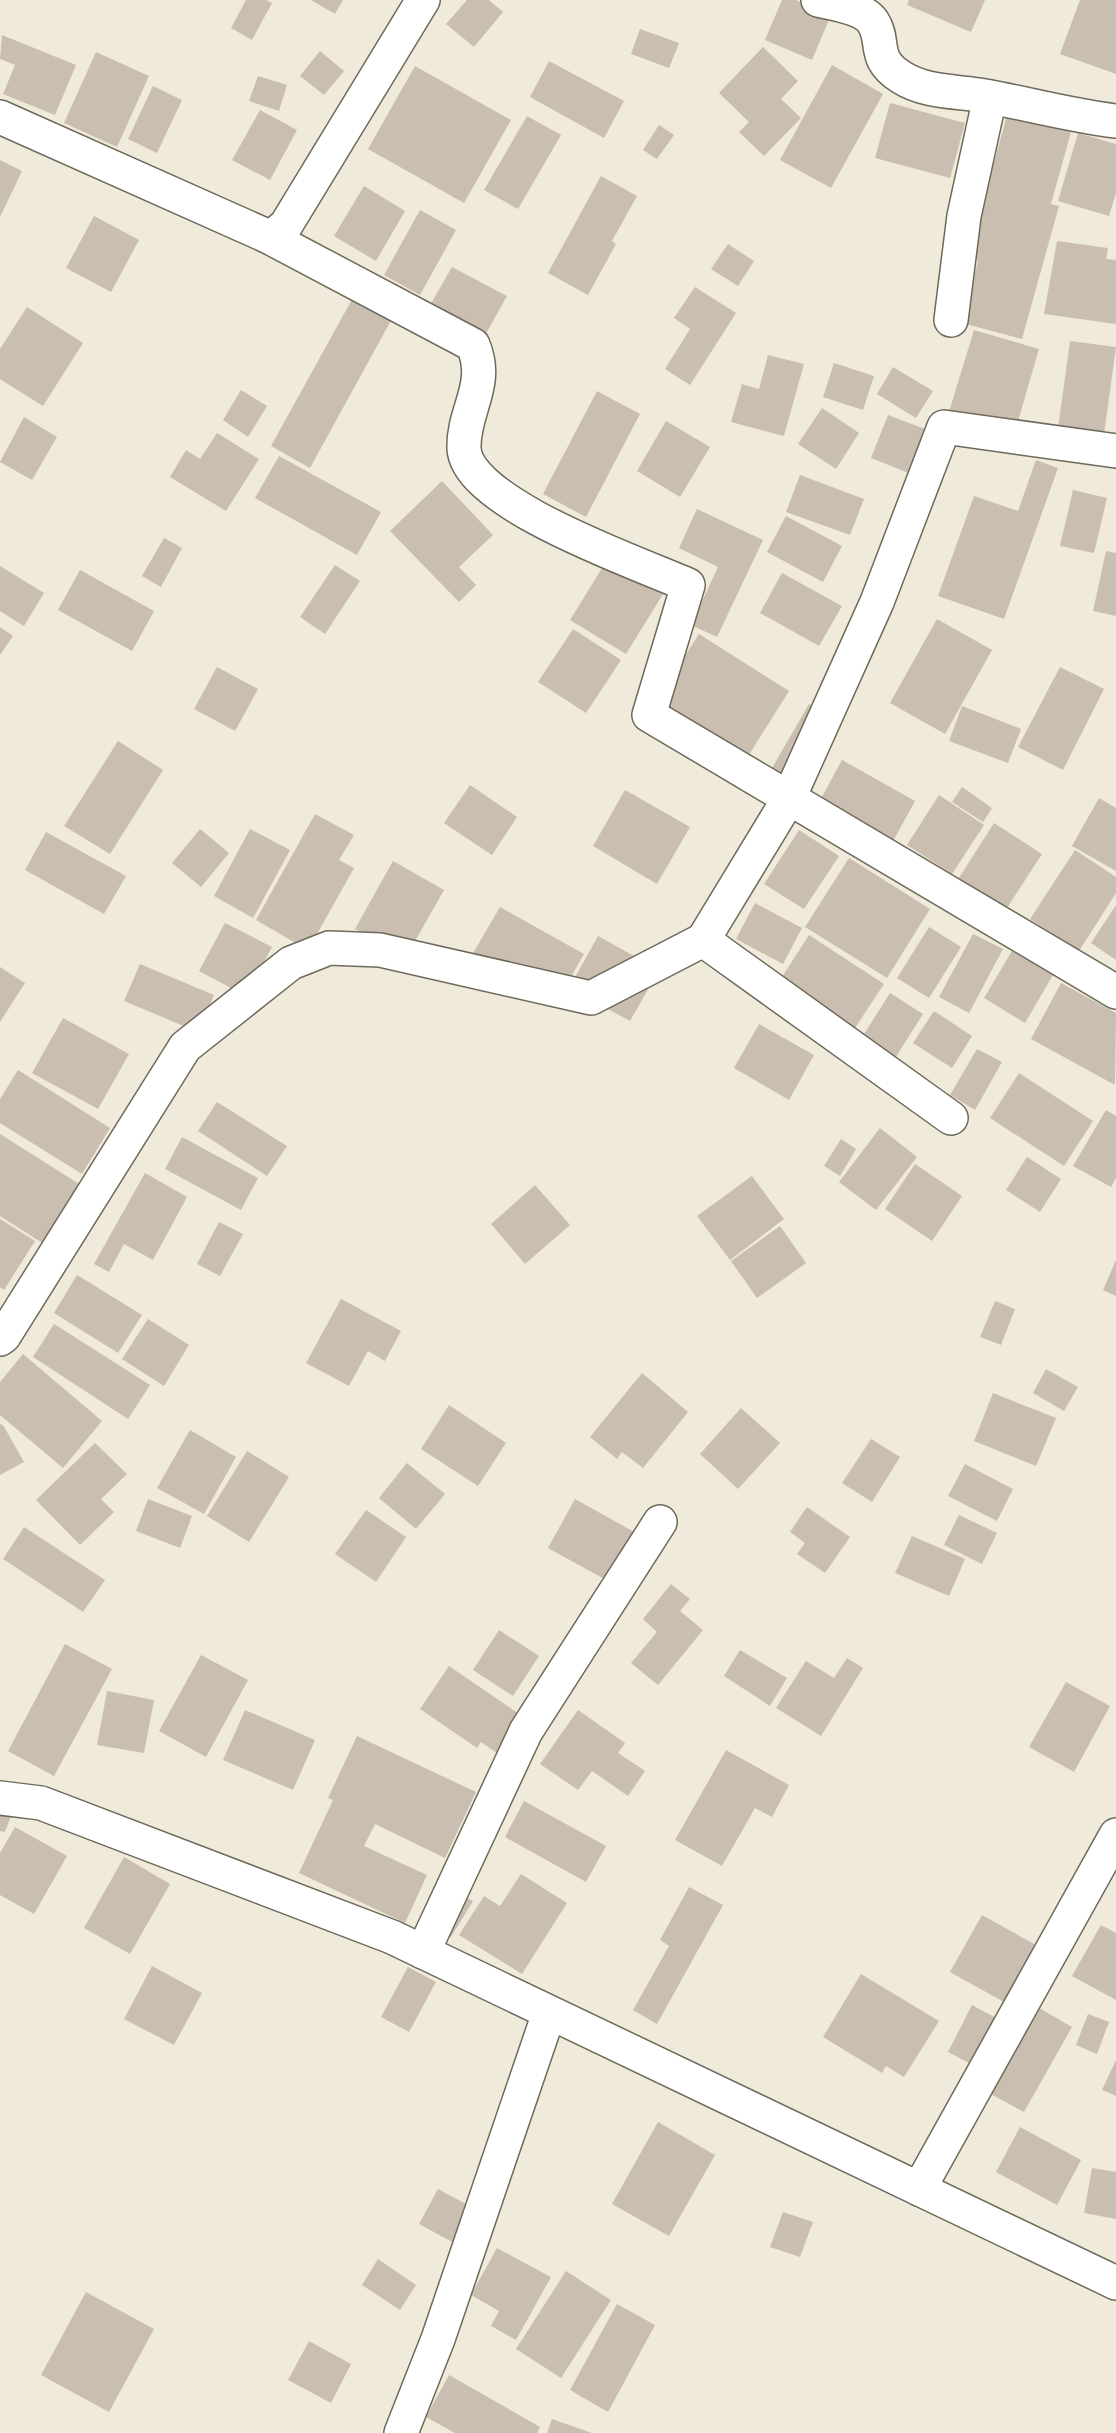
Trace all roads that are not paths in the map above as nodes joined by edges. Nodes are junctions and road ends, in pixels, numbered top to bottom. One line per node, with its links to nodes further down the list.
1 (423, 0): 6 (street)
2 (818, 0): 3 (street)
3 (990, 97): 5 (street); 7 (street)
4 (0, 117): 6 (street)
5 (1116, 121)
6 (267, 236): 9 (street)
7 (951, 320)
8 (1116, 451): 9 (street)
9 (788, 800): 10 (street); 11 (street)
10 (703, 940): 12 (street); 13 (street)
11 (1116, 992)
12 (951, 1118)
13 (0, 1338)
14 (660, 1522): 17 (street)
15 (0, 1798): 17 (street)
16 (1116, 1834): 19 (street)
17 (423, 1952): 18 (street)
18 (549, 2013): 19 (street); 21 (street)
19 (919, 2189): 20 (street)
20 (1116, 2283)
21 (401, 2433)

